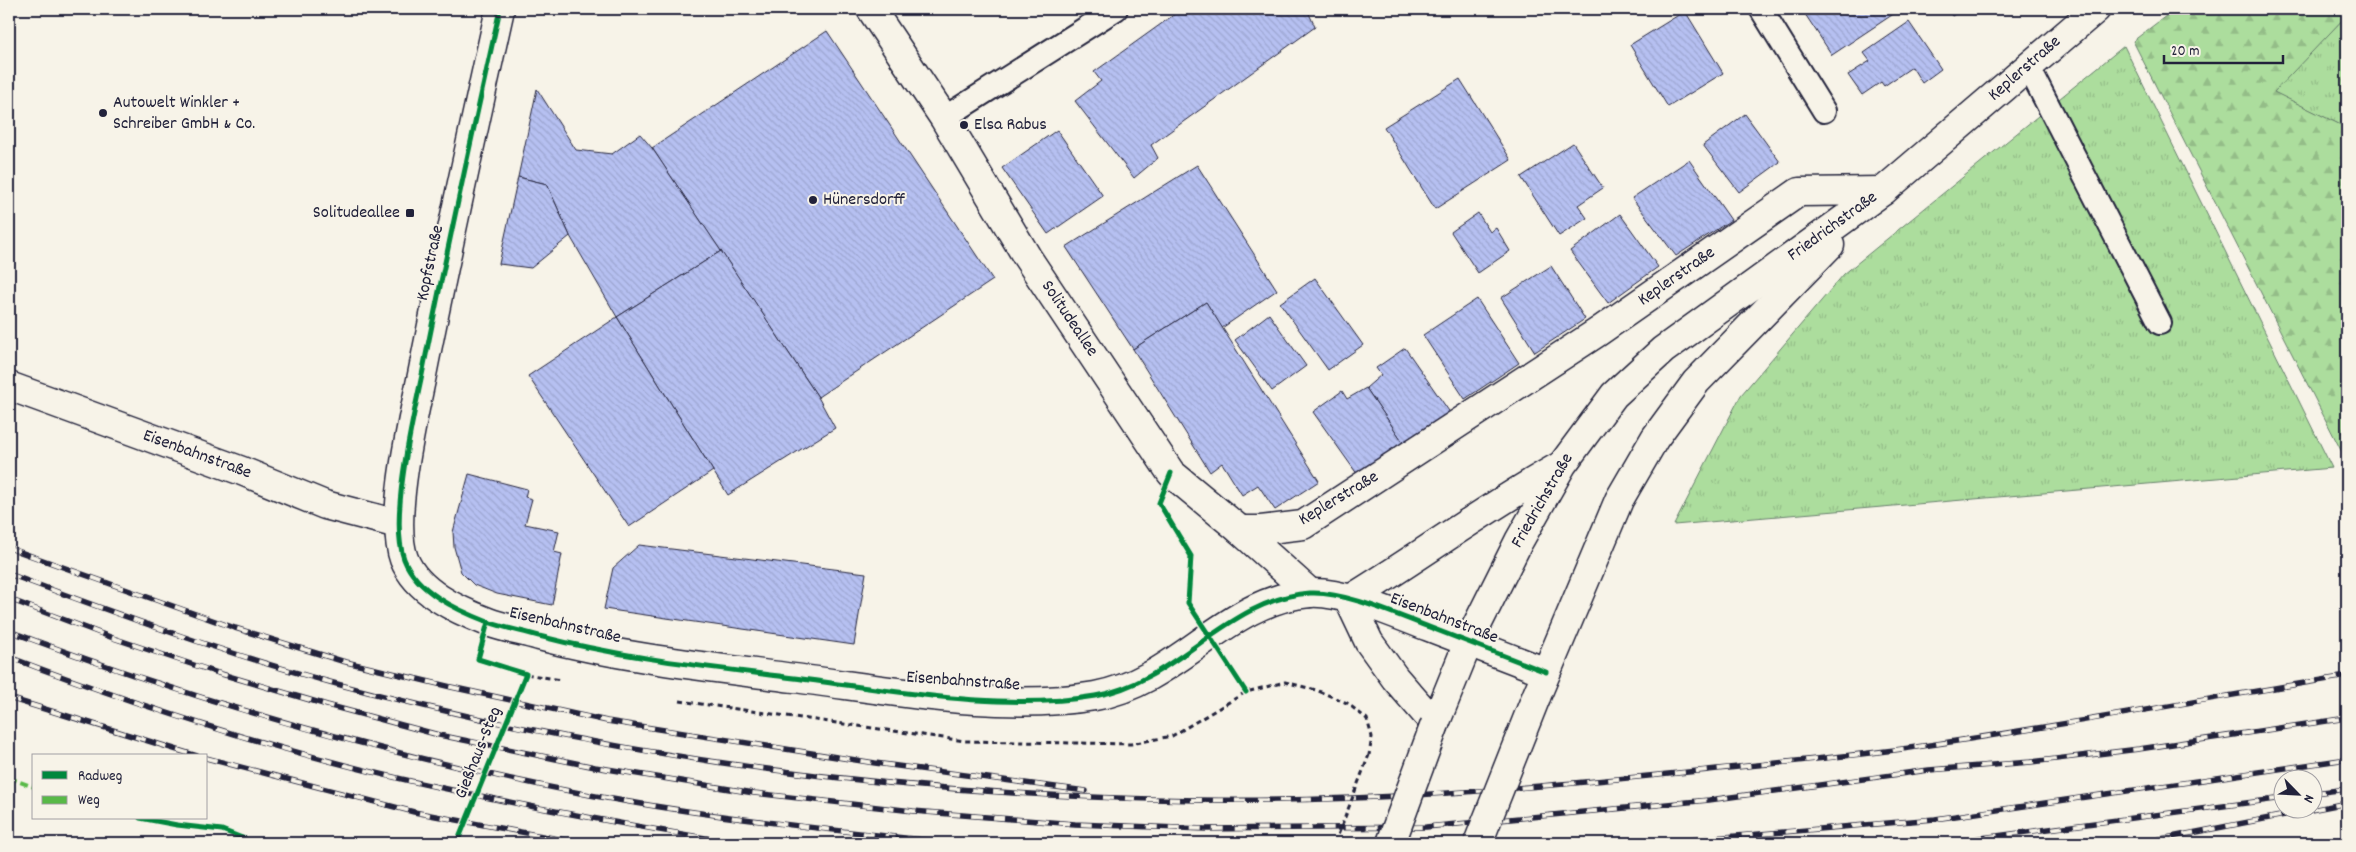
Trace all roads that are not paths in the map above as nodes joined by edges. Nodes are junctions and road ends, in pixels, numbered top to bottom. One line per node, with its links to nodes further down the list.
1 (500, 9): 13 (street, Kopfstraße)
2 (871, 9): 8 (street, Solitudeallee)
3 (1116, 9): 8 (lane)
4 (1761, 9): 7 (lane)
5 (2096, 9): 6 (street, Keplerstraße)
6 (2028, 66): 9 (street, Keplerstraße); 10 (lane)
7 (1824, 111)
8 (944, 118): 14 (street, Solitudeallee)
9 (1883, 191): 12 (street, Friedrichstraße); 14 (street, Keplerstraße); 18 (street, Friedrichstraße)
10 (2160, 323)
11 (9, 386): 13 (street, Eisenbahnstraße)
12 (1562, 465): 16 (street); 17 (street, Friedrichstraße)
13 (398, 524): 15 (street, Eisenbahnstraße)
14 (1240, 530): 15 (street, Solitudeallee)
15 (1310, 593): 16 (street, Eisenbahnstraße)
16 (1349, 600): 17 (street, Eisenbahnstraße); 19 (street)
17 (1468, 643): 18 (street, Eisenbahnstraße); 19 (street, Friedrichstraße)
18 (1546, 672): 21 (street, Friedrichstraße, bridge)
19 (1435, 724): 20 (street, Friedrichstraße, bridge)
20 (1391, 843)
21 (1478, 843)

